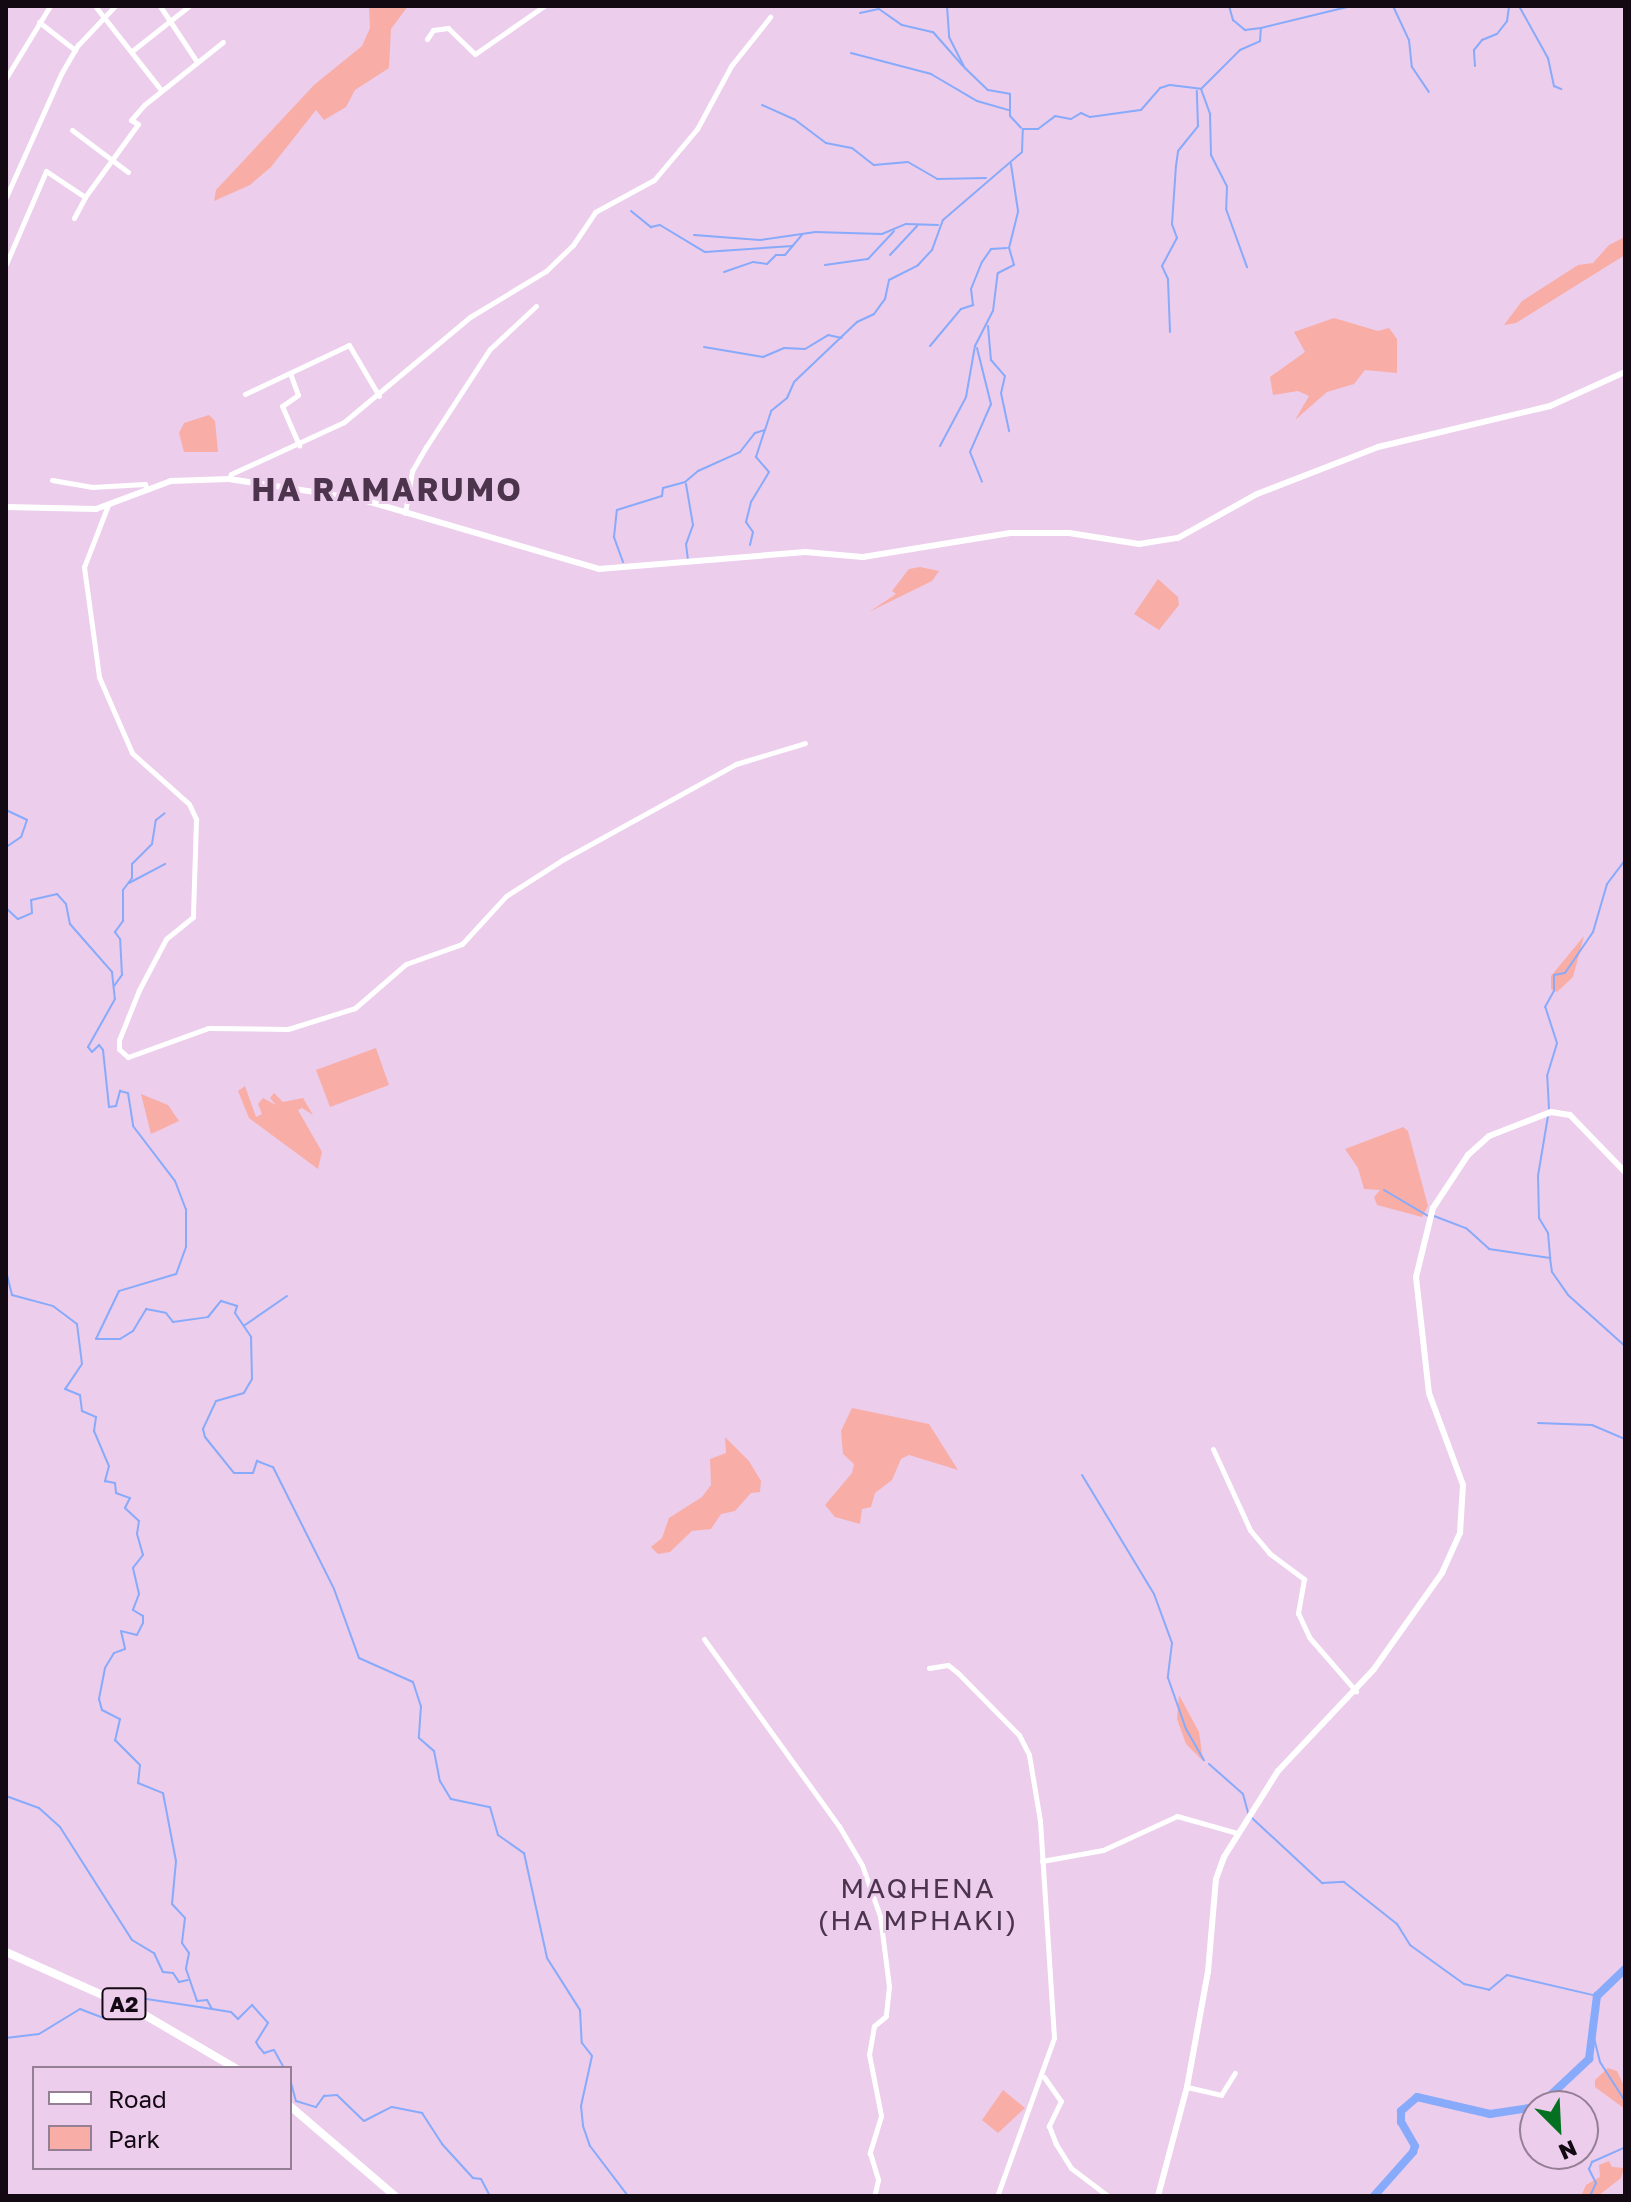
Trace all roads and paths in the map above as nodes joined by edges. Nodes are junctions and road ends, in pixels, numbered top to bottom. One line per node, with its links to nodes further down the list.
1 (50, 6): 10 (street)
2 (95, 6): 7 (street)
3 (115, 6): 7 (street)
4 (160, 6): 9 (street)
5 (189, 6): 9 (street)
6 (544, 6): 11 (street)
7 (106, 17): 13 (street); 14 (street)
8 (770, 17): 29 (street)
9 (169, 21): 14 (street); 15 (street)
10 (39, 22): 13 (street); 16 (street)
11 (427, 39)
12 (223, 42): 15 (street)
13 (75, 50): 21 (street)
14 (132, 51): 17 (street)
15 (197, 62): 17 (street)
16 (6, 78)
17 (161, 90): 19 (street)
18 (72, 130): 19 (street)
19 (109, 158): 20 (street); 22 (street)
20 (128, 172)
21 (6, 197)
22 (85, 197): 23 (street); 24 (street)
23 (74, 218)
24 (6, 264)
25 (536, 306): 36 (street)
26 (1625, 372): 36 (street)
27 (290, 373): 28 (street); 29 (street); 30 (street)
28 (245, 394)
29 (379, 396): 30 (street)
30 (299, 445): 31 (street)
31 (229, 479): 33 (street); 36 (street)
32 (52, 480): 33 (street)
33 (147, 490): 34 (street)
34 (108, 505): 35 (street); 37 (street)
35 (6, 507)
36 (405, 513)
37 (805, 743)
38 (1625, 1172): 42 (street)
39 (1213, 1449): 42 (street)
40 (704, 1639): 51 (street)
41 (929, 1668): 44 (street)
42 (1356, 1692): 43 (street)
43 (1237, 1833): 44 (street); 49 (street)
44 (1042, 1861): 48 (street)
45 (6, 1952): 46 (main road, A2)
46 (232, 2066)
47 (1235, 2073): 49 (street)
48 (1044, 2077): 53 (street); 54 (street)
49 (1187, 2087): 55 (street)
50 (292, 2108): 52 (main road)
51 (875, 2193)
52 (395, 2196)
53 (997, 2196)
54 (1108, 2196)
55 (1158, 2196)

